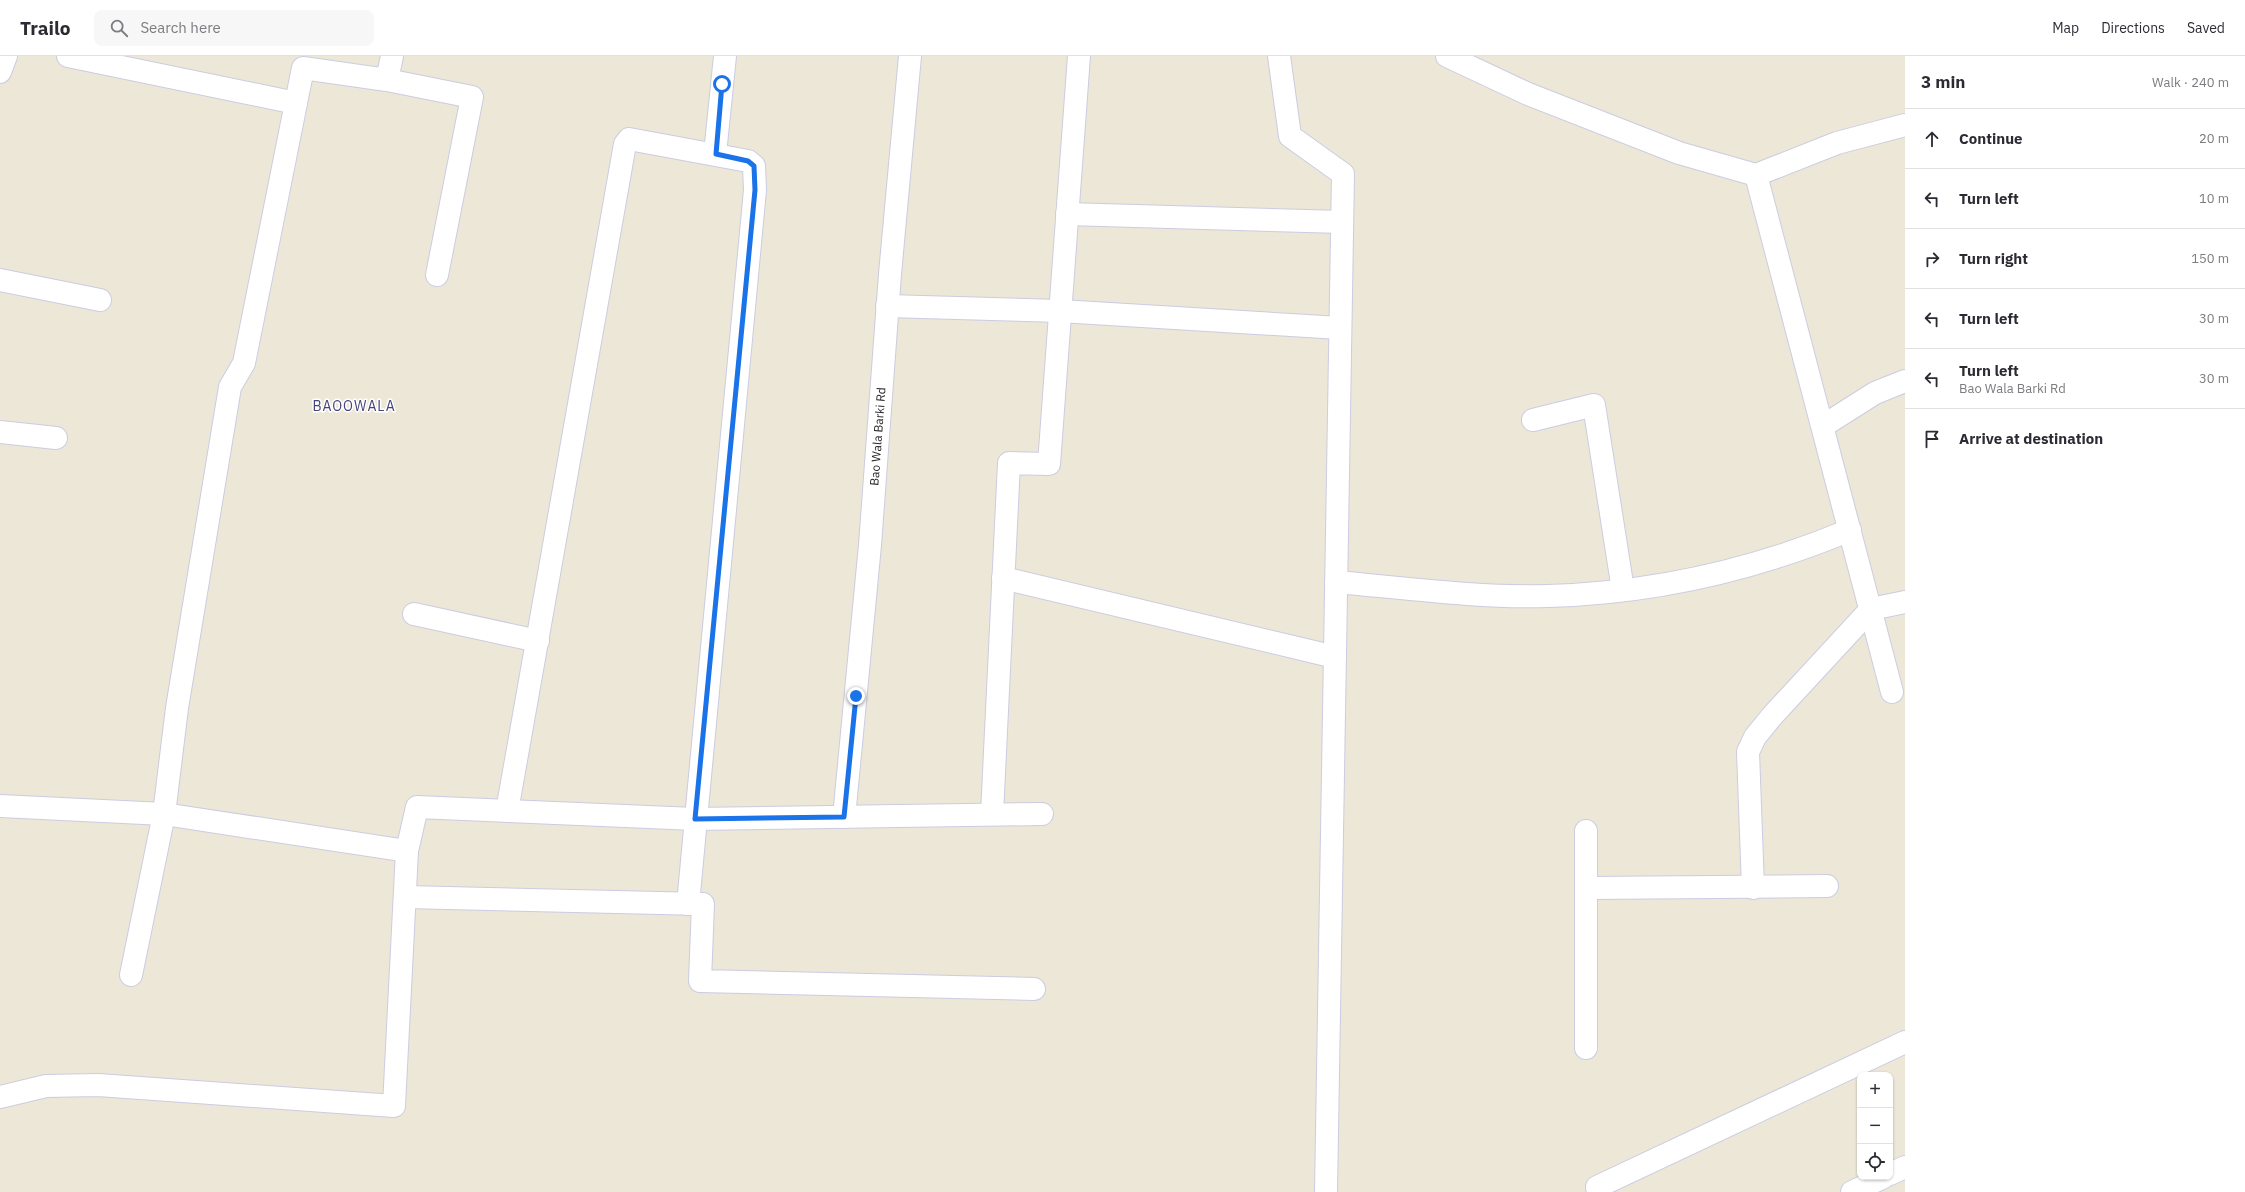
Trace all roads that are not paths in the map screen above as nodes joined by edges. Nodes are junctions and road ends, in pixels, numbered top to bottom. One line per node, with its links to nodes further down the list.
1 (6, 56): 9 (street)
2 (68, 56): 11 (street)
3 (392, 56): 10 (street)
4 (724, 56): 13 (street)
5 (910, 56): 20 (street, Bao Wala Barki Rd)
6 (1079, 56): 15 (street)
7 (1279, 56): 16 (street)
8 (1447, 56): 14 (street)
9 (0, 72)
10 (387, 80): 11 (street); 17 (street)
11 (296, 103): 40 (street)
12 (1905, 125): 14 (street)
13 (716, 154): 35 (street); 44 (street)
14 (1756, 175): 25 (street)
15 (1067, 214): 16 (street); 21 (street)
16 (1342, 222): 22 (street)
17 (437, 275)
18 (0, 280): 19 (street)
19 (100, 300)
20 (887, 306): 21 (street); 43 (street, Bao Wala Barki Rd)
21 (1060, 311): 22 (street); 29 (street)
22 (1340, 328): 30 (street)
23 (1905, 381): 25 (street)
24 (1533, 420): 31 (street)
25 (1823, 426): 28 (street)
26 (0, 432): 27 (street)
27 (56, 438)
28 (1850, 530): 31 (street); 33 (street)
29 (1003, 578): 36 (street); 41 (street)
30 (1336, 582): 31 (street); 36 (street)
31 (1623, 590)
32 (1905, 602): 33 (street)
33 (1871, 609): 37 (street); 49 (street)
34 (414, 614): 35 (street)
35 (538, 641): 39 (street)
36 (1335, 656): 60 (street)
37 (1892, 692)
38 (0, 806): 40 (street)
39 (508, 811): 44 (street); 46 (street)
40 (164, 814): 46 (street); 52 (street)
41 (992, 814): 42 (street); 43 (street)
42 (1042, 814)
43 (844, 817): 44 (street)
44 (695, 819): 51 (street)
45 (1586, 831): 48 (street)
46 (407, 851): 50 (street)
47 (1827, 886): 49 (street)
48 (1588, 888): 49 (street); 55 (street)
49 (1753, 888)
50 (405, 897): 51 (street); 56 (street)
51 (688, 904): 53 (street)
52 (131, 975)
53 (1034, 989)
54 (1905, 1042): 61 (street)
55 (1586, 1048)
56 (0, 1097)
57 (1905, 1167): 58 (street)
58 (1893, 1173)
59 (1878, 1180): 62 (street)
60 (1326, 1192)
61 (1598, 1192)
62 (1852, 1192)

